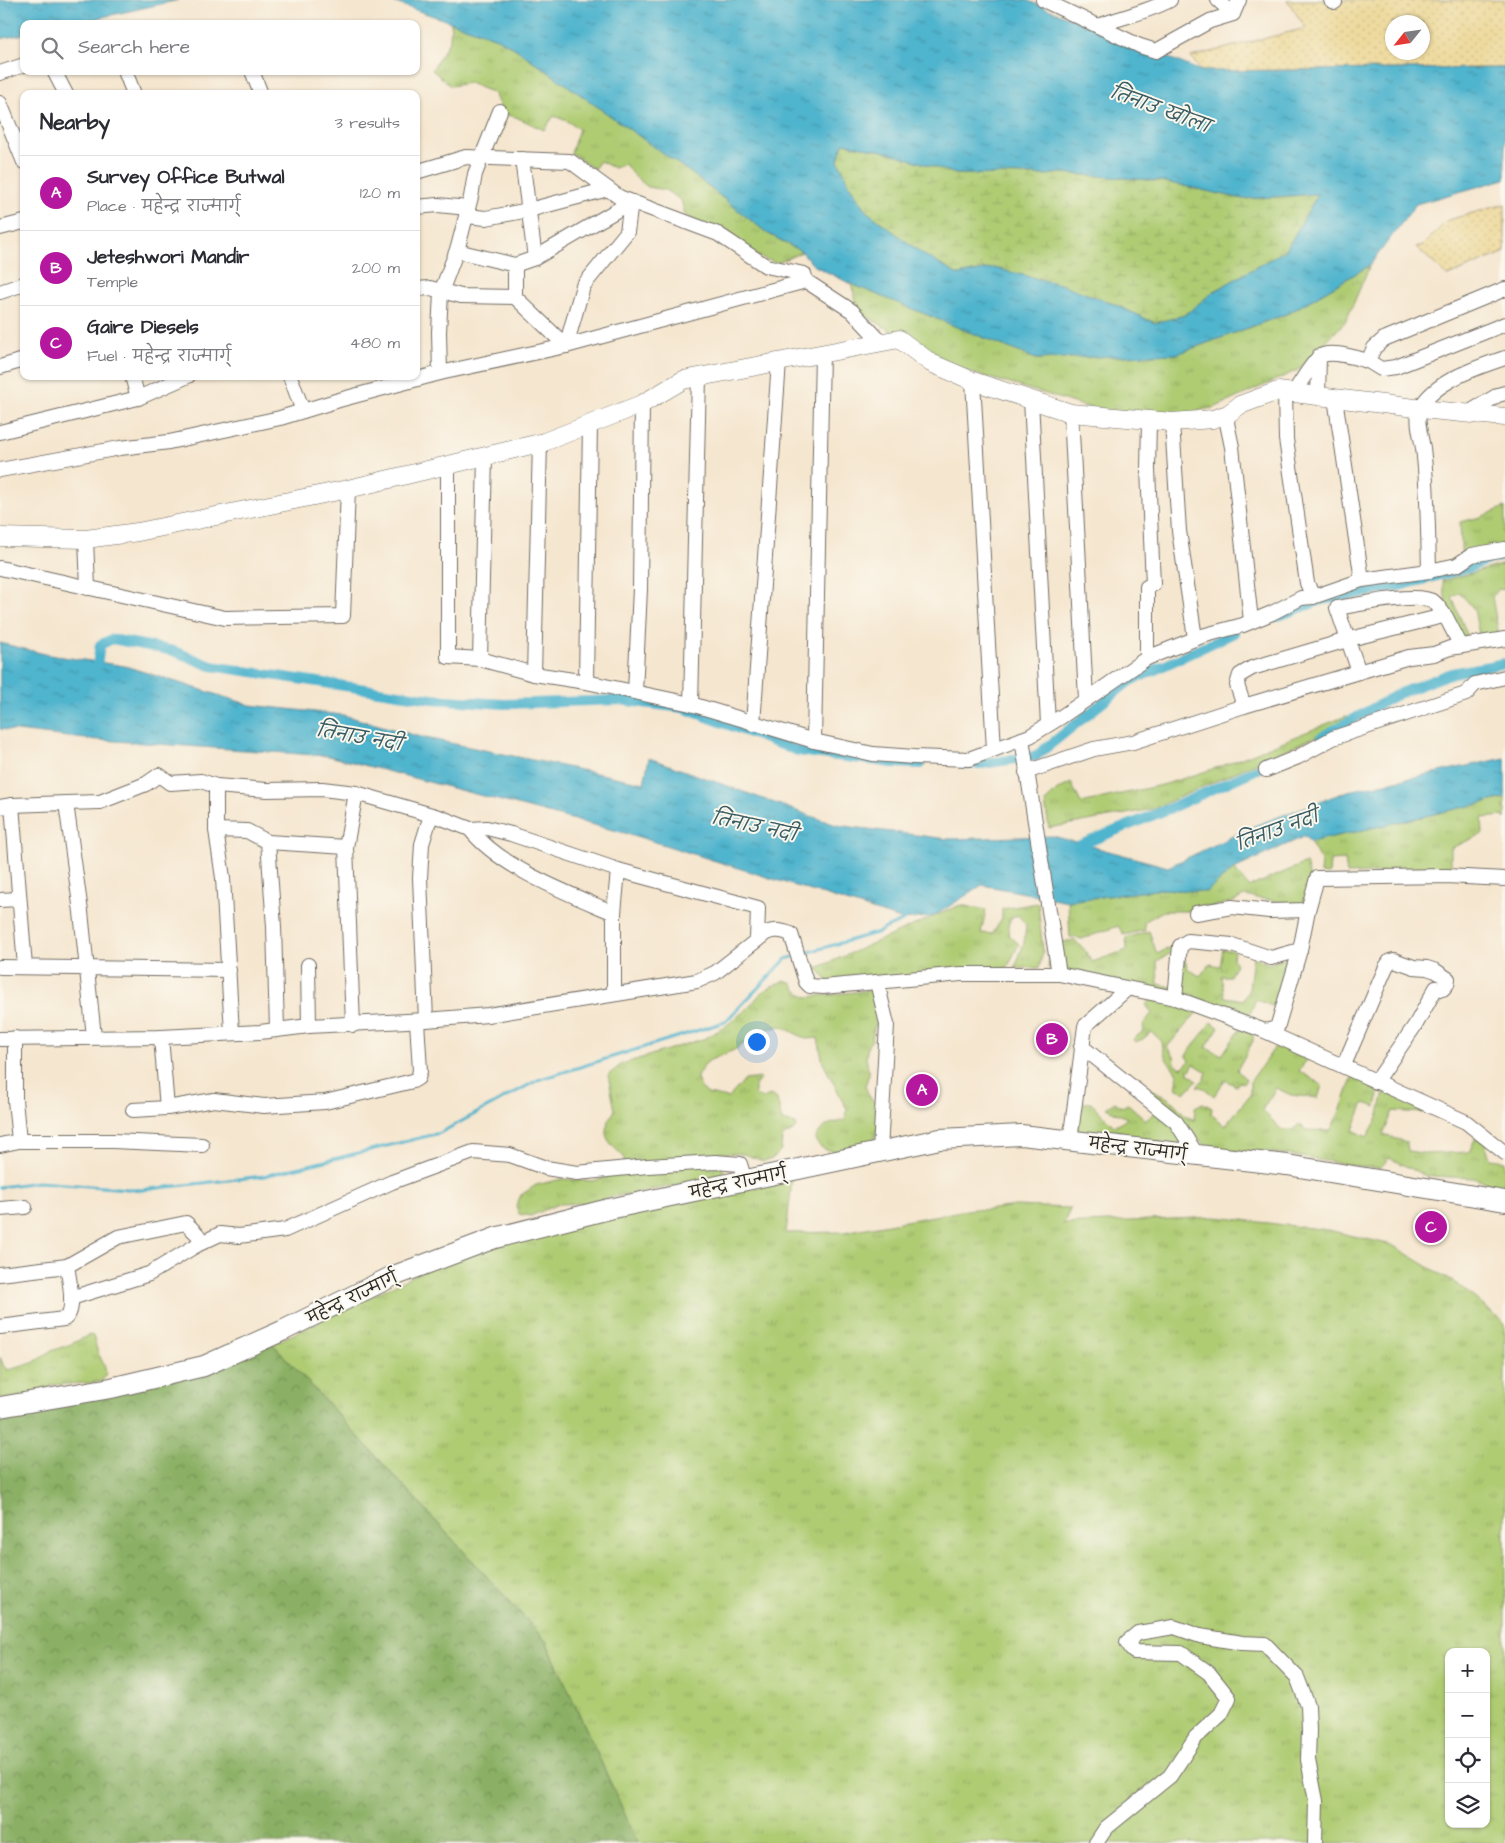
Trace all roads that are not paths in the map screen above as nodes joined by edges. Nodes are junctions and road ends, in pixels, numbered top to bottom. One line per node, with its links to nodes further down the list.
1 (1043, 0): 6 (street)
2 (1170, 0): 6 (street)
3 (1218, 0): 5 (street)
4 (1239, 0): 5 (street)
5 (1233, 14): 6 (street)
6 (1098, 26)
7 (20, 67): 8 (street)
8 (0, 73)
9 (56, 75): 12 (street)
10 (127, 75): 13 (street)
11 (254, 75): 14 (street)
12 (64, 90)
13 (132, 90)
14 (259, 90)
15 (0, 103): 17 (street)
16 (500, 111): 18 (street)
17 (20, 152)
18 (481, 158): 19 (street); 20 (street); 25 (street)
19 (522, 159): 21 (street); 24 (street)
20 (420, 171)
21 (608, 188): 22 (street); 24 (street)
22 (631, 202): 29 (street); 31 (street); 40 (street)
23 (420, 207): 25 (street)
24 (528, 210): 25 (street); 29 (street)
25 (467, 212): 28 (street)
26 (20, 223): 27 (street)
27 (0, 228)
28 (457, 251): 30 (street); 36 (street)
29 (535, 258): 30 (street)
30 (515, 265): 37 (street)
31 (806, 281): 39 (street); 40 (street)
32 (20, 285): 35 (street)
33 (420, 289): 36 (street)
34 (1505, 289): 45 (street)
35 (0, 292)
36 (441, 292): 37 (street); 48 (street)
37 (515, 296): 40 (street)
38 (1505, 324): 45 (street)
39 (881, 342): 41 (main road); 55 (main road)
40 (566, 346): 48 (street)
41 (822, 353): 46 (main road); 105 (street)
42 (1319, 356): 45 (street); 56 (street); 58 (street)
43 (1505, 358): 62 (street)
44 (20, 361): 47 (street)
45 (1368, 361)
46 (780, 362): 50 (main road); 102 (street)
47 (0, 367)
48 (440, 372): 49 (street)
49 (420, 376)
50 (699, 377): 61 (main road); 100 (street)
51 (133, 380): 59 (street)
52 (179, 380): 59 (street)
53 (291, 380): 63 (street)
54 (391, 381): 63 (street)
55 (974, 381): 60 (main road); 106 (street)
56 (1289, 392): 58 (main road); 65 (main road); 85 (street)
57 (1505, 393): 66 (street)
58 (1326, 397): 62 (main road); 83 (street)
59 (138, 398): 71 (street)
60 (1031, 400): 64 (main road); 103 (street)
61 (642, 404): 70 (main road); 98 (street)
62 (1419, 409): 66 (main road); 82 (street)
63 (303, 411): 75 (street)
64 (1071, 412): 68 (main road); 99 (street)
65 (1228, 414): 69 (main road); 87 (street)
66 (1468, 414): 67 (main road)
67 (1505, 417)
68 (1150, 421): 69 (main road); 92 (street)
69 (1172, 422): 88 (street)
70 (590, 424): 72 (main road); 97 (street)
71 (0, 432)
72 (540, 443): 73 (main road); 95 (street)
73 (485, 457): 74 (main road); 93 (street)
74 (448, 466): 76 (main road); 93 (street)
75 (0, 470)
76 (348, 489): 78 (main road); 84 (street)
77 (0, 537): 78 (main road)
78 (86, 539): 84 (street)
79 (1505, 548): 80 (street); 82 (street)
80 (1505, 555)
81 (0, 568): 84 (street)
82 (1429, 570): 83 (street)
83 (1362, 580): 85 (street)
84 (88, 588)
85 (1313, 597): 87 (street)
86 (1446, 617): 90 (street); 90 (street); 91 (street)
87 (1251, 621): 88 (street)
88 (1196, 638): 92 (street)
89 (1505, 639): 91 (street)
90 (1348, 640): 94 (street); 101 (street)
91 (1462, 646): 94 (street)
92 (1147, 658): 99 (street)
93 (480, 659): 95 (street)
94 (1359, 672): 101 (street)
95 (534, 674): 97 (street)
96 (1505, 677): 107 (street)
97 (586, 682): 98 (street)
98 (635, 692): 100 (street)
99 (1086, 700): 103 (street)
100 (690, 704): 102 (street)
101 (1244, 706): 108 (street)
102 (753, 724): 105 (street)
103 (1048, 724): 104 (street)
104 (1022, 739): 106 (street); 108 (street)
105 (814, 741): 106 (street)
106 (994, 749)
107 (1266, 770)
108 (1026, 772): 132 (street)
109 (216, 786): 110 (street); 111 (street); 115 (street)
110 (356, 793): 113 (street); 117 (street)
111 (66, 803): 112 (street); 130 (street)
112 (6, 806): 120 (street)
113 (431, 815): 114 (street); 137 (street)
114 (470, 829): 118 (street); 123 (street)
115 (216, 830): 116 (street); 131 (street)
116 (268, 842): 117 (street); 140 (street)
117 (346, 847): 138 (street)
118 (618, 870): 123 (street); 125 (street)
119 (1505, 879): 122 (street)
120 (19, 899): 121 (street); 129 (street)
121 (0, 900)
122 (1308, 910): 124 (street); 126 (street)
123 (614, 913): 135 (street)
124 (1196, 913)
125 (757, 940): 133 (street); 135 (street)
126 (1300, 950): 136 (street); 141 (street)
127 (308, 965): 139 (street)
128 (0, 967): 129 (street)
129 (25, 967): 130 (street)
130 (86, 968): 131 (street); 143 (street)
131 (228, 970): 142 (street)
132 (1059, 974): 133 (street); 134 (street)
133 (877, 982): 157 (street)
134 (1128, 989): 136 (street); 147 (street)
135 (614, 994): 137 (street)
136 (1175, 998): 141 (street)
137 (422, 1020): 138 (street); 150 (street)
138 (353, 1025): 139 (street)
139 (309, 1026): 140 (street)
140 (277, 1029): 142 (street)
141 (1266, 1031): 148 (street)
142 (232, 1033): 144 (street)
143 (94, 1037): 144 (street); 145 (street)
144 (161, 1037): 150 (street)
145 (15, 1038): 146 (street); 153 (street)
146 (0, 1039)
147 (1082, 1046): 152 (street); 158 (street)
148 (1344, 1065): 149 (street); 149 (street)
149 (1376, 1082): 156 (street)
150 (167, 1108): 151 (street)
151 (133, 1110)
152 (1070, 1140): 157 (highway, महेन्द्र राज्मार्ग्); 158 (highway, महेन्द्र राज्मार्ग्)
153 (19, 1141): 154 (street); 155 (street)
154 (0, 1145)
155 (202, 1145)
156 (1504, 1149)
157 (880, 1151): 159 (highway, महेन्द्र राज्मार्ग्)
158 (1197, 1155): 160 (highway, महेन्द्र राज्मार्ग्)
159 (745, 1181): 163 (street); 168 (highway, महेन्द्र राज्मार्ग्)
160 (1505, 1201)
161 (25, 1208): 162 (street)
162 (0, 1209)
163 (203, 1242): 164 (street); 166 (street)
164 (67, 1266): 165 (street); 166 (street)
165 (0, 1274)
166 (71, 1298): 167 (street)
167 (0, 1327)
168 (0, 1407)
169 (1096, 1843): 170 (street)
170 (1315, 1843)

